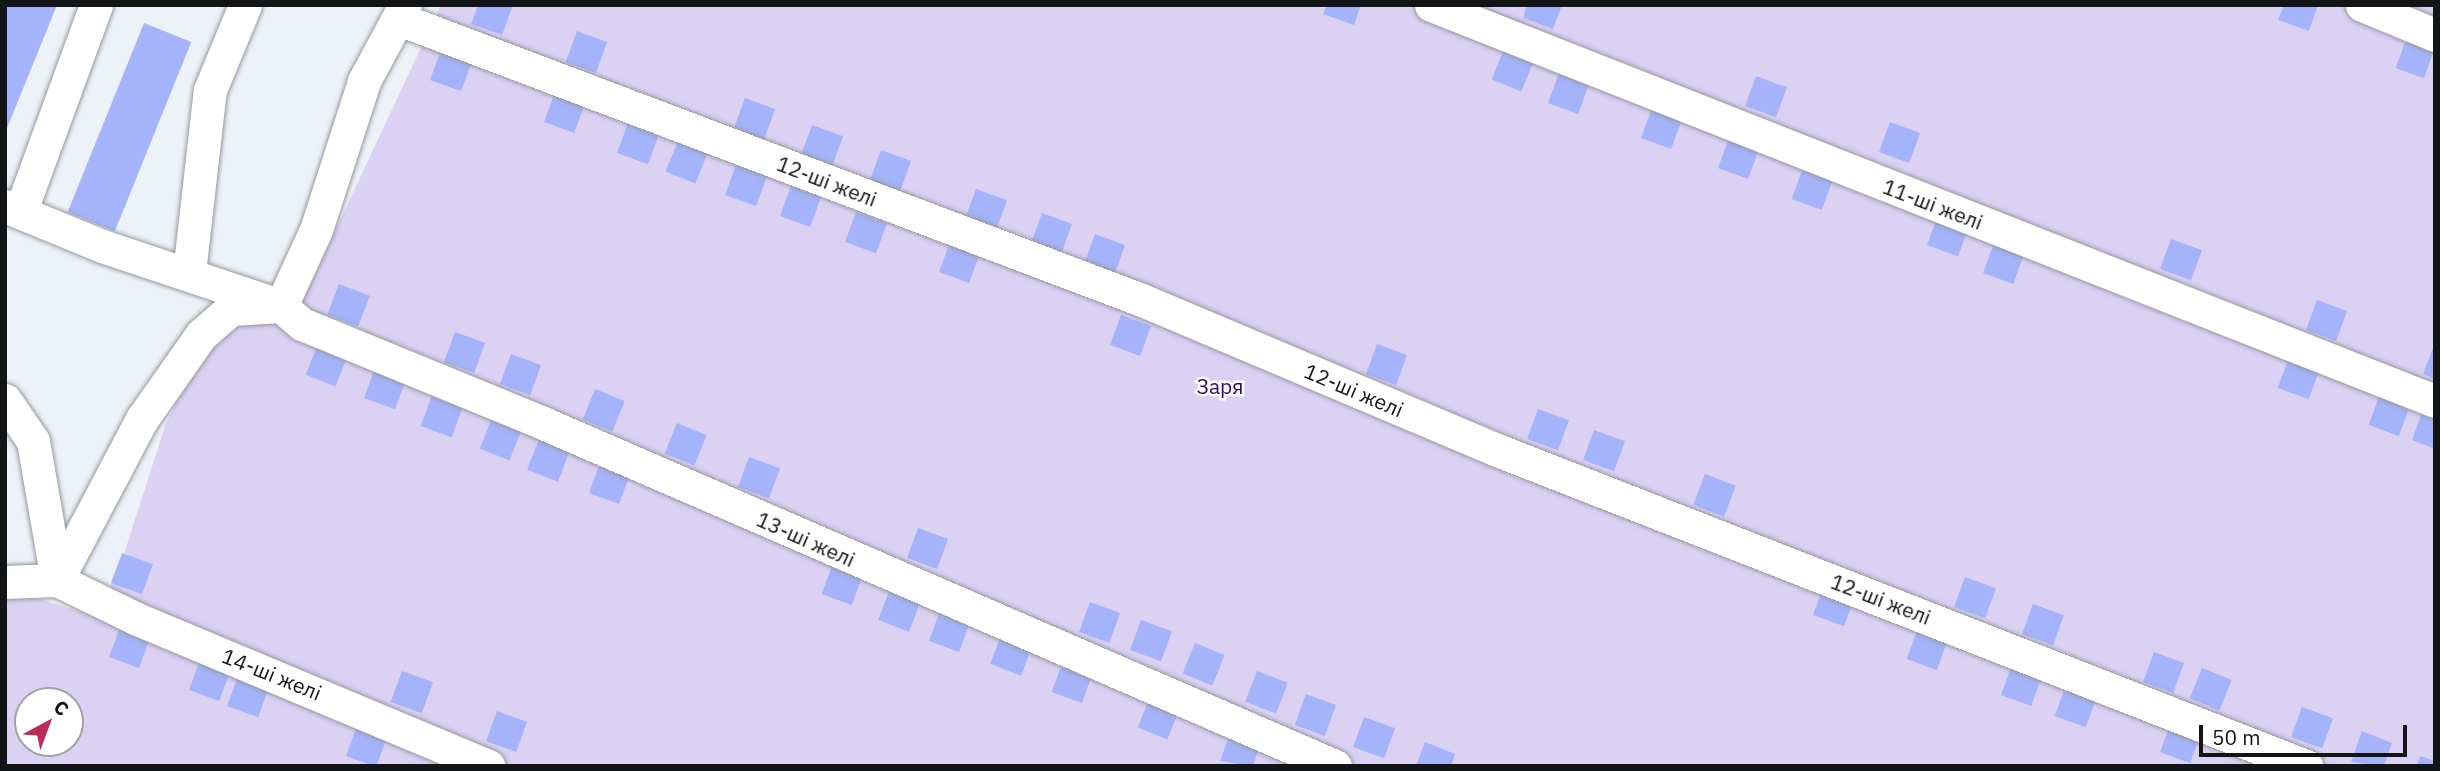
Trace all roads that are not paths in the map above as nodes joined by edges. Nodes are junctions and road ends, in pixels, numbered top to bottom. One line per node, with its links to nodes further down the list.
1 (96, 5): 7 (street)
2 (245, 5): 8 (street)
3 (1431, 5): 11 (street, 11-ші желі)
4 (2362, 5): 6 (street)
5 (402, 12): 9 (street); 16 (street, 12-ші желі)
6 (2435, 35)
7 (13, 208): 8 (street, 13-ші желі)
8 (189, 273): 9 (street, 13-ші желі)
9 (281, 306): 12 (street); 15 (street, 13-ші желі)
10 (5, 400): 12 (street)
11 (2435, 401)
12 (57, 580): 13 (street); 14 (street, 14-ші желі)
13 (5, 582)
14 (489, 766)
15 (1335, 766)
16 (2306, 766)

